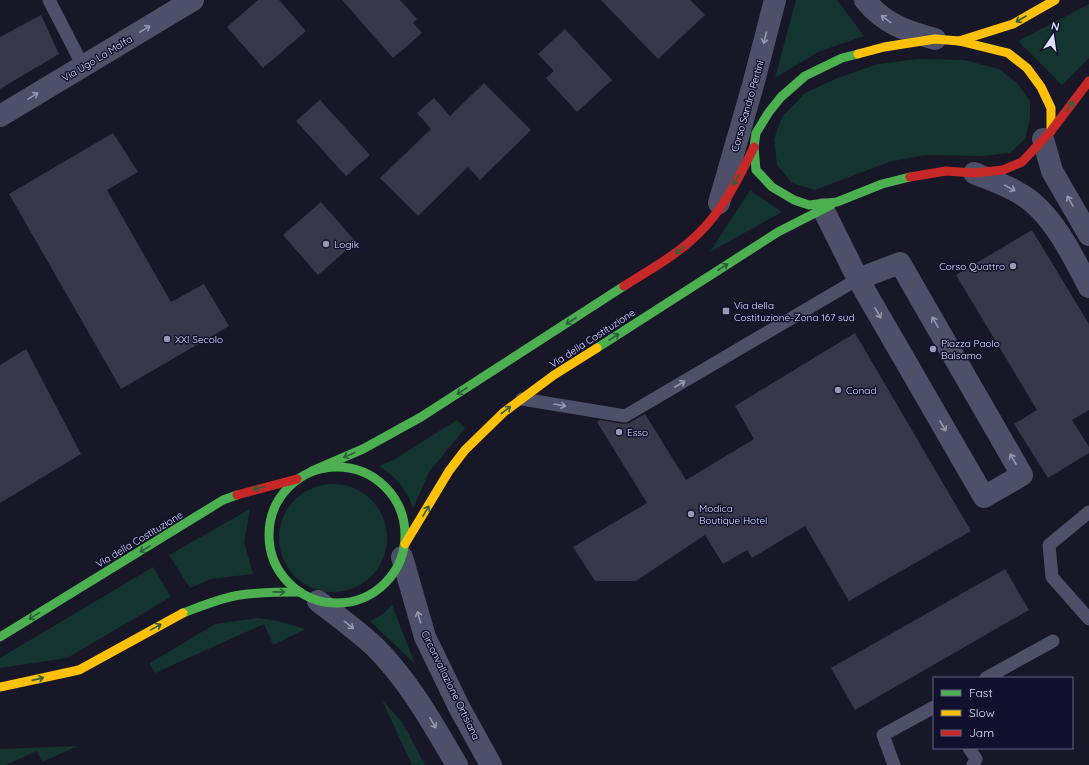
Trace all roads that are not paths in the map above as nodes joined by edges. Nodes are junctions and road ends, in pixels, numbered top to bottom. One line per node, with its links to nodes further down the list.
1 (49, 0): 8 (lane)
2 (193, 0): 8 (street, Via Ugo La Malfa, one-way to 2)
3 (775, 0): 10 (street, Corso Sandro Pertini, one-way to 10)
4 (865, 0): 6 (street, one-way to 4)
5 (1055, 0): 7 (main road, one-way to 7)
6 (935, 39): 7 (main road); 13 (main road)
7 (959, 41): 12 (main road)
8 (83, 66): 11 (street, Via Ugo La Malfa, one-way to 8)
9 (1089, 81): 12 (main road, one-way to 9)
10 (753, 84): 13 (street); 16 (street, Corso Sandro Pertini)
11 (0, 116)
12 (1047, 135): 14 (main road); 17 (street, one-way to 12)
13 (755, 140): 15 (main road); 16 (main road, one-way to 16)
14 (974, 173): 15 (main road); 19 (street, one-way to 19)
15 (830, 206): 18 (street); 20 (main road, Via della Costituzione, one-way to 15)
16 (717, 212): 21 (main road, one-way to 21)
17 (1089, 235)
18 (858, 279): 18 (street, one-way to 18); 20 (lane, one-way to 18)
19 (1089, 286)
20 (522, 399): 24 (main road, Via della Costituzione, one-way to 20)
21 (312, 471): 22 (main road); 24 (main road)
22 (297, 479): 25 (main road); 27 (main road, Via della Costituzione, one-way to 27)
23 (1089, 512): 26 (lane)
24 (404, 551): 25 (main road); 34 (street, Circonvallazione Ortisiana, one-way to 24)
25 (309, 596): 30 (main road, one-way to 25); 33 (street, one-way to 33)
26 (1089, 619)
27 (0, 637)
28 (1053, 641): 29 (lane)
29 (988, 677)
30 (0, 687)
31 (933, 708): 35 (lane)
32 (970, 749): 36 (lane)
33 (457, 765)
34 (491, 765)
35 (894, 765)
36 (973, 765)

